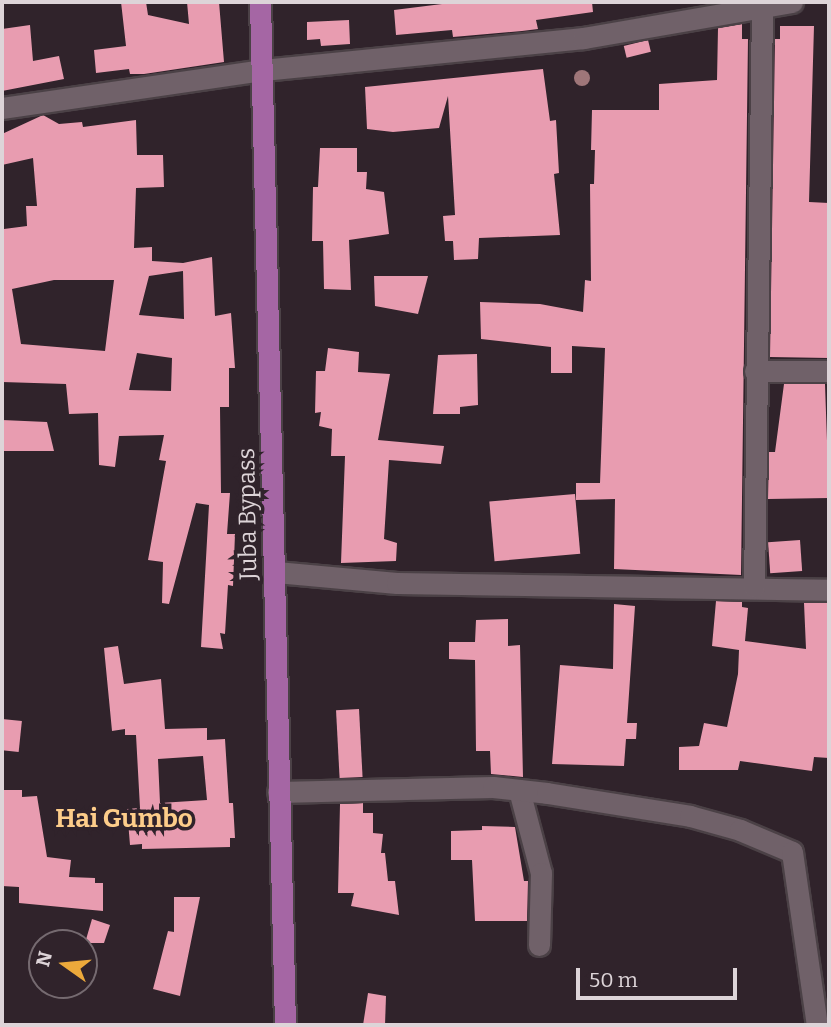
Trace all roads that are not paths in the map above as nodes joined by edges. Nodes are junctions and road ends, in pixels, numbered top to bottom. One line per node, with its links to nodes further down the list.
1 (260, 2): 4 (main road, Juba Bypass)
2 (792, 2): 3 (street)
3 (762, 7): 4 (street); 6 (street)
4 (264, 70): 5 (street); 8 (main road, Juba Bypass)
5 (2, 108)
6 (755, 371): 7 (street); 9 (street)
7 (829, 371)
8 (276, 572): 9 (street); 12 (main road, Juba Bypass)
9 (754, 587): 10 (street)
10 (829, 590)
11 (519, 790): 12 (street); 13 (street); 15 (street)
12 (278, 792): 14 (main road, Juba Bypass)
13 (539, 945)
14 (285, 1025)
15 (817, 1025)

